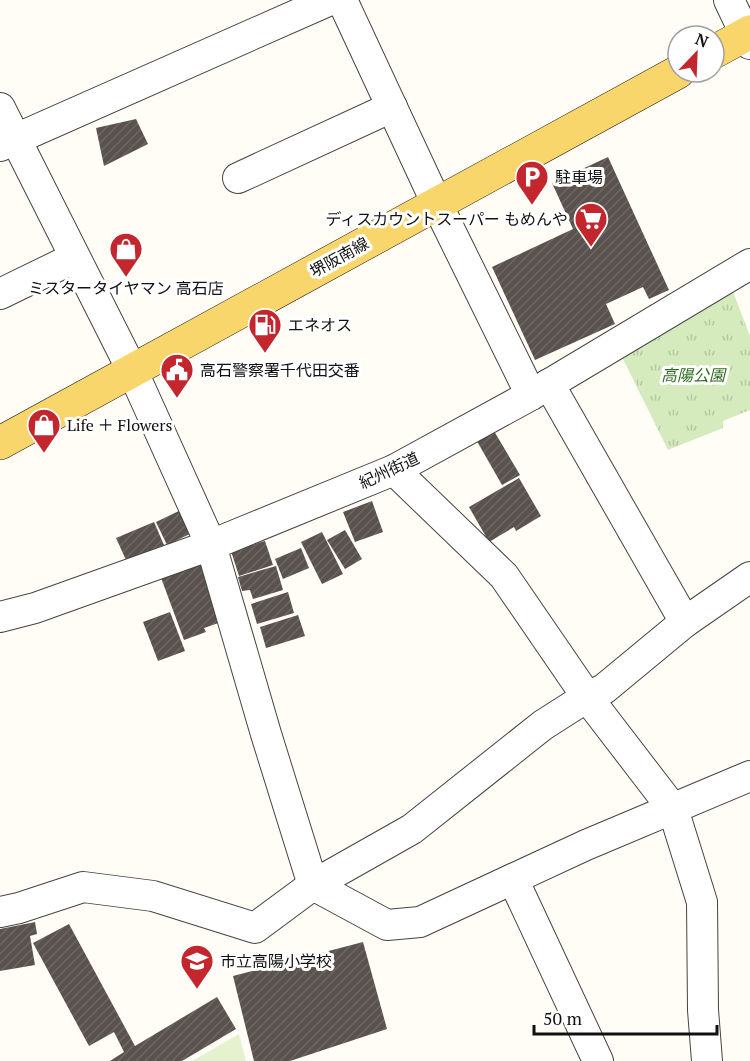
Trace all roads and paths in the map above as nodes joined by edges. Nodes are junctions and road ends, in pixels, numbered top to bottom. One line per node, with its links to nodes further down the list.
1 (330, 0): 9 (street)
2 (342, 0): 7 (street)
3 (729, 0): 4 (street)
4 (749, 37): 5 (main road)
5 (726, 47)
6 (666, 79): 11 (main road, 堺阪南線)
7 (392, 106): 10 (street); 11 (street)
8 (0, 108): 9 (street)
9 (7, 143): 12 (street)
10 (238, 178)
11 (437, 204): 15 (main road, 堺阪南線); 16 (street)
12 (74, 258): 14 (street); 15 (street)
13 (750, 264): 16 (street, 紀州街道)
14 (0, 294)
15 (132, 370): 17 (main road, 堺阪南線); 19 (street)
16 (540, 389): 18 (street, 紀州街道); 22 (street)
17 (0, 443)
18 (394, 470): 19 (street, 紀州街道); 23 (street)
19 (211, 545): 21 (street, 紀州街道); 27 (street)
20 (750, 577): 22 (street)
21 (0, 617)
22 (685, 622): 23 (street)
23 (587, 697): 25 (street); 27 (street)
24 (750, 776): 25 (street)
25 (673, 809): 26 (street); 30 (street)
26 (513, 879): 27 (street); 29 (street)
27 (313, 885): 28 (street)
28 (0, 912)
29 (598, 1061)
30 (707, 1061)

